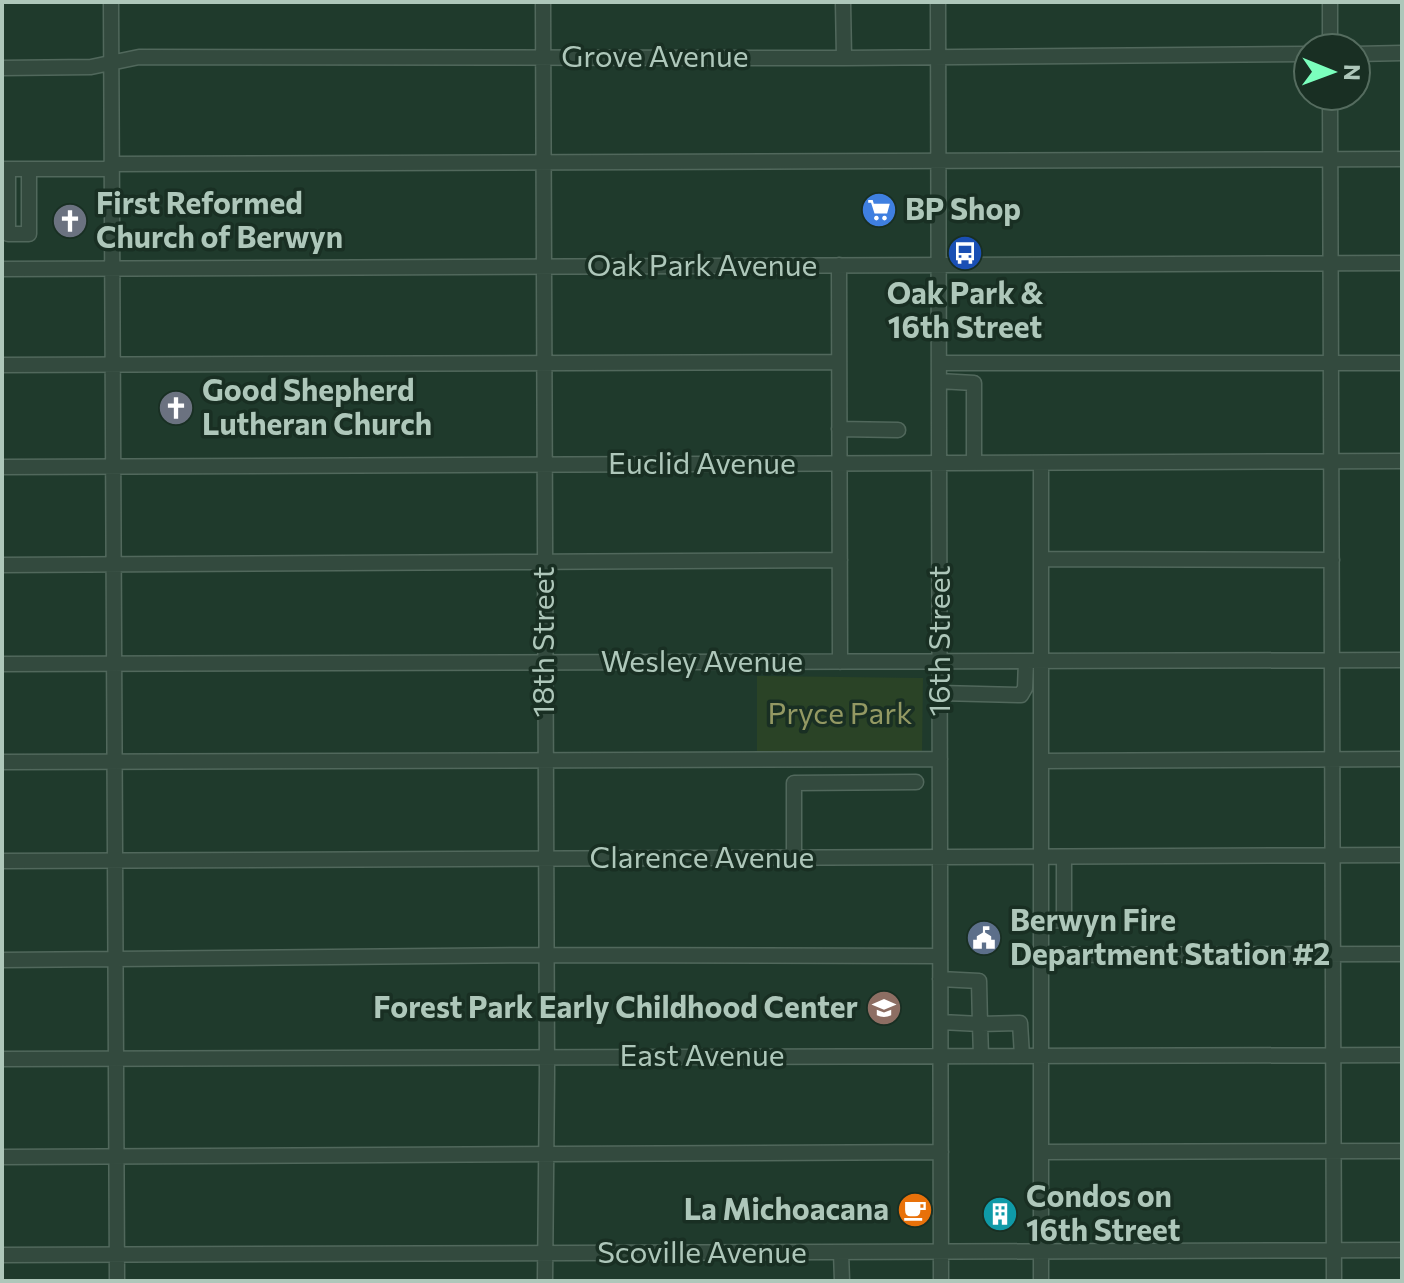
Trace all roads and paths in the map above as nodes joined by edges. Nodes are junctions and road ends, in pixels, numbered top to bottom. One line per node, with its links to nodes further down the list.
1 (111, 2): 13 (street)
2 (543, 2): 10 (street, 18th Street)
3 (843, 2): 12 (street)
4 (938, 2): 11 (street, 16th Street)
5 (1330, 2): 6 (street)
6 (1330, 32)
7 (1402, 53): 9 (street)
8 (1292, 54): 11 (street, Grove Avenue)
9 (1372, 54)
10 (543, 56): 12 (street, Grove Avenue); 13 (street, Grove Avenue); 19 (street, 18th Street)
11 (939, 57): 12 (street, Grove Avenue); 18 (street, 16th Street)
12 (844, 58)
13 (111, 63): 14 (street, Grove Avenue); 20 (street)
14 (2, 68)
15 (1330, 112): 16 (street)
16 (1330, 159): 17 (street); 18 (street); 23 (street)
17 (1402, 159)
18 (939, 160): 19 (street); 26 (street, 16th Street)
19 (543, 162): 20 (street); 27 (street, 18th Street)
20 (111, 167): 22 (street); 28 (street)
21 (5, 169): 22 (street); 22 (street)
22 (29, 169)
23 (1331, 263): 24 (street, Oak Park Avenue); 26 (street, Oak Park Avenue); 33 (street)
24 (1402, 263)
25 (839, 265): 26 (street, Oak Park Avenue); 27 (street, Oak Park Avenue); 30 (street)
26 (939, 265): 32 (street, 16th Street)
27 (543, 266): 28 (street, Oak Park Avenue); 31 (street, 18th Street)
28 (112, 268): 29 (street, Oak Park Avenue); 36 (street)
29 (2, 269)
30 (839, 362): 31 (street); 38 (street)
31 (543, 363): 36 (street); 46 (street, 18th Street)
32 (939, 363): 33 (street); 37 (street, 16th Street)
33 (1331, 363): 34 (street); 41 (street)
34 (1402, 363)
35 (2, 365): 36 (street)
36 (112, 365): 47 (street)
37 (939, 381): 43 (street, 16th Street); 44 (street)
38 (839, 429): 39 (street); 42 (street)
39 (898, 430)
40 (1402, 461): 41 (street, Euclid Avenue)
41 (1331, 462): 45 (street, Euclid Avenue); 51 (street)
42 (839, 463): 43 (street, Euclid Avenue); 46 (street, Euclid Avenue); 50 (street)
43 (940, 463): 44 (street, Euclid Avenue); 57 (street, 16th Street)
44 (974, 463): 45 (street, Euclid Avenue)
45 (1041, 464): 49 (street)
46 (544, 465): 47 (street, Euclid Avenue); 52 (street, 18th Street)
47 (112, 466): 48 (street, Euclid Avenue); 54 (street)
48 (2, 467)
49 (1041, 559): 51 (street); 58 (street)
50 (840, 560): 52 (street); 59 (street)
51 (1332, 560): 55 (street)
52 (544, 562): 54 (street); 60 (street, 18th Street)
53 (2, 565): 54 (street)
54 (112, 565): 62 (street)
55 (1332, 660): 56 (street, Wesley Avenue); 58 (street, Wesley Avenue); 67 (street)
56 (1402, 660)
57 (940, 661): 58 (street, Wesley Avenue); 59 (street, Wesley Avenue); 63 (street, 16th Street)
58 (1033, 661): 63 (street); 69 (street)
59 (840, 662): 60 (street, Wesley Avenue)
60 (544, 663): 62 (street, Wesley Avenue); 64 (street, 18th Street)
61 (2, 664): 62 (street, Wesley Avenue)
62 (113, 664): 71 (street)
63 (940, 693): 66 (street, 16th Street)
64 (544, 759): 65 (street); 71 (street); 80 (street, 18th Street)
65 (793, 759): 66 (street); 73 (street)
66 (940, 759): 76 (street, 16th Street)
67 (1332, 759): 68 (street); 69 (street); 75 (street)
68 (1402, 759)
69 (1041, 761): 77 (street)
70 (2, 762): 71 (street)
71 (113, 762): 82 (street)
72 (916, 782): 73 (street)
73 (794, 783): 79 (street)
74 (1402, 855): 75 (street, Clarence Avenue)
75 (1333, 856): 78 (street, Clarence Avenue); 84 (street)
76 (940, 857): 77 (street, Clarence Avenue); 79 (street, Clarence Avenue); 88 (street, 16th Street)
77 (1041, 857): 78 (street, Clarence Avenue); 83 (street)
78 (1064, 857): 83 (street)
79 (794, 858): 80 (street, Clarence Avenue)
80 (544, 859): 82 (street, Clarence Avenue); 86 (street, 18th Street)
81 (2, 861): 82 (street, Clarence Avenue)
82 (115, 861): 89 (street)
83 (1041, 921): 87 (street)
84 (1333, 954): 85 (street); 87 (street); 94 (street)
85 (1402, 954)
86 (545, 955): 88 (street); 89 (street); 96 (street, 18th Street)
87 (1041, 955): 100 (street)
88 (940, 956): 91 (street, 16th Street)
89 (116, 959): 90 (street); 101 (street)
90 (2, 960)
91 (940, 979): 92 (street, 16th Street); 93 (street)
92 (941, 1022): 93 (street); 97 (street, 16th Street)
93 (980, 1024): 98 (street); 99 (street)
94 (1333, 1055): 95 (street, East Avenue); 100 (street, East Avenue); 103 (street)
95 (1402, 1055)
96 (547, 1056): 97 (street, East Avenue); 101 (street, East Avenue); 107 (street, 18th Street)
97 (941, 1056): 98 (street, East Avenue); 105 (street, 16th Street)
98 (981, 1056): 99 (street, East Avenue)
99 (1022, 1056): 100 (street, East Avenue)
100 (1041, 1056): 106 (street)
101 (116, 1058): 102 (street, East Avenue); 108 (street)
102 (2, 1059)
103 (1333, 1151): 104 (street); 106 (street); 111 (street)
104 (1402, 1151)
105 (941, 1152): 107 (street); 113 (street, 16th Street)
106 (1041, 1152): 114 (street)
107 (545, 1154): 108 (street); 115 (street, 18th Street)
108 (117, 1156): 109 (street); 117 (street)
109 (2, 1157)
110 (1402, 1250): 111 (street, Scoville Avenue)
111 (1334, 1251): 114 (street, Scoville Avenue); 123 (street)
112 (841, 1252): 113 (street, Scoville Avenue); 115 (street, Scoville Avenue); 120 (street)
113 (941, 1252): 114 (street, Scoville Avenue); 121 (street, 16th Street)
114 (1041, 1252): 122 (street)
115 (545, 1253): 117 (street, Scoville Avenue); 119 (street, 18th Street)
116 (2, 1255): 117 (street, Scoville Avenue)
117 (117, 1255): 118 (street)
118 (117, 1281)
119 (545, 1281)
120 (842, 1281)
121 (941, 1281)
122 (1041, 1281)
123 (1334, 1281)

